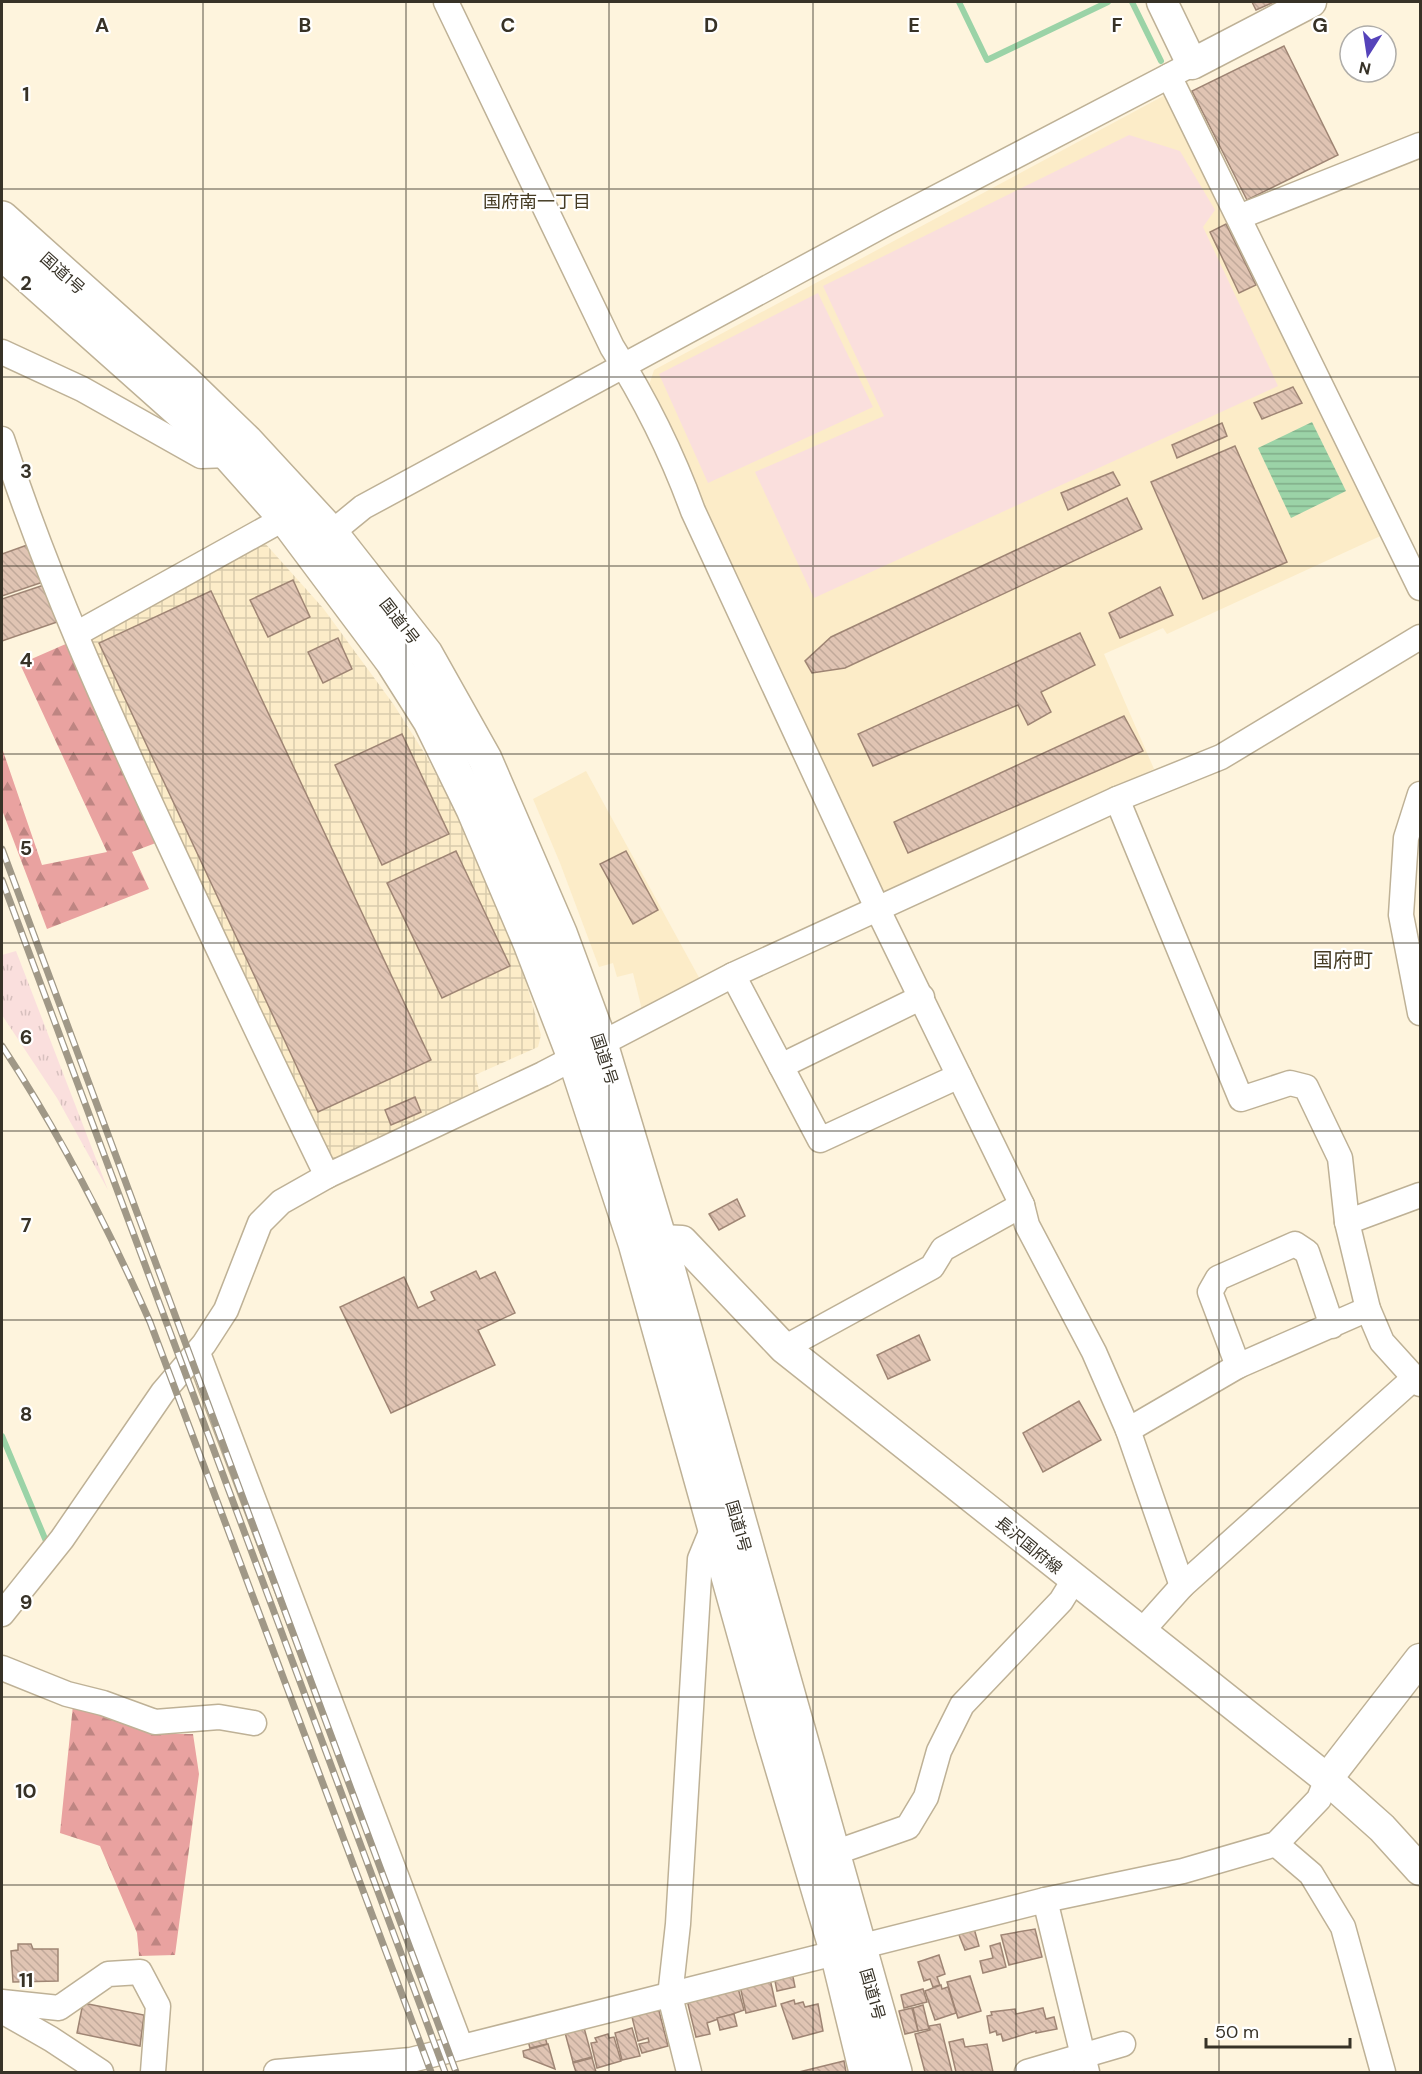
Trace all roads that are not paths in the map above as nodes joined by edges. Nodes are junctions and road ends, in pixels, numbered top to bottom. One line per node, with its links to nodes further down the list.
1 (446, 2): 10 (street)
2 (1162, 2): 4 (main road)
3 (1311, 2): 4 (main road)
4 (1181, 70): 6 (street); 10 (street)
5 (1420, 145): 6 (street)
6 (1239, 217): 15 (street)
7 (2, 218): 14 (highway, 国道1号)
8 (2, 253): 12 (highway, 国道1号)
9 (2, 352): 12 (street)
10 (625, 366): 14 (street); 20 (street)
11 (2, 440): 16 (street)
12 (229, 455): 13 (highway, 国道1号)
13 (285, 518): 14 (highway, 国道1号); 16 (street)
14 (321, 542): 24 (highway, 国道1号)
15 (1420, 588)
16 (76, 634): 27 (street)
17 (1420, 637): 19 (street)
18 (1420, 794): 23 (street)
19 (1117, 799): 20 (street); 30 (street)
20 (878, 910): 21 (street); 22 (street)
21 (734, 975): 24 (street); 25 (street)
22 (922, 997): 25 (street); 26 (street)
23 (1420, 1013)
24 (587, 1050): 27 (street); 31 (highway, 国道1号)
25 (781, 1066): 26 (street)
26 (958, 1076): 29 (street)
27 (327, 1176): 35 (street)
28 (1420, 1195): 30 (street)
29 (1022, 1205): 34 (street); 38 (street)
30 (1347, 1222): 32 (street)
31 (647, 1241): 34 (main road, 長沢国府線); 39 (highway, 国道1号); 49 (highway, 国道1号)
32 (1368, 1309): 33 (street); 37 (street)
33 (1332, 1326): 36 (street); 36 (street)
34 (784, 1348): 40 (main road, 長沢国府線)
35 (198, 1353): 42 (street); 57 (street)
36 (1238, 1366): 38 (street)
37 (1417, 1381): 41 (street)
38 (1128, 1430): 41 (street)
39 (714, 1525): 52 (highway, 国道1号); 53 (street)
40 (1074, 1580): 43 (main road, 長沢国府線); 49 (street)
41 (1182, 1586): 43 (street)
42 (2, 1614)
43 (1141, 1632): 47 (main road, 長沢国府線)
44 (1420, 1659): 47 (main road)
45 (2, 1668): 46 (street)
46 (254, 1723)
47 (1327, 1779): 48 (street); 50 (main road, 長沢国府線)
48 (1276, 1844): 51 (street); 67 (street)
49 (834, 1853): 52 (highway, 国道1号)
50 (1420, 1870)
51 (1045, 1900): 52 (street); 58 (street)
52 (849, 1950): 53 (street); 64 (highway, 国道1号); 65 (highway, 国道1号)
53 (670, 1996): 57 (street); 63 (street)
54 (2, 2002): 61 (street)
55 (2, 2011): 60 (street)
56 (1123, 2044): 58 (street)
57 (461, 2047): 59 (street)
58 (1085, 2064): 66 (street)
59 (413, 2066): 62 (street)
60 (101, 2073)
61 (153, 2073)
62 (276, 2073)
63 (689, 2073)
64 (866, 2073)
65 (895, 2073)
66 (1027, 2073)
67 (1383, 2073)

